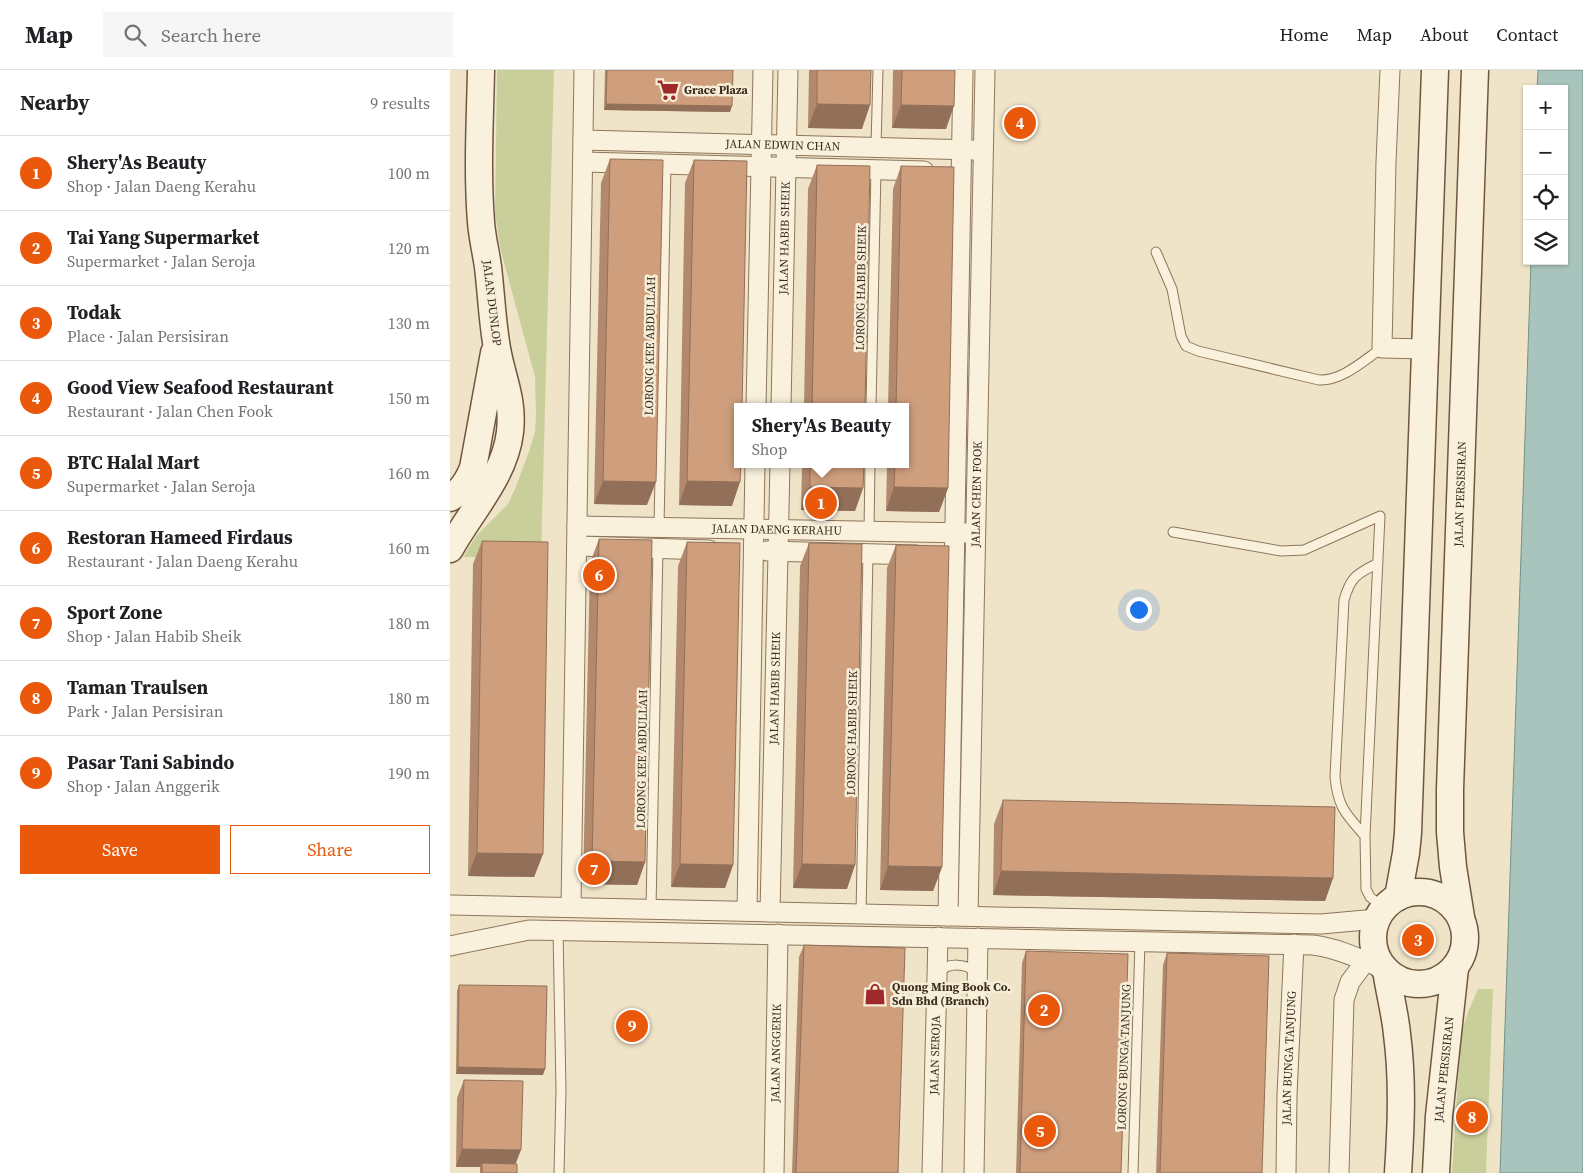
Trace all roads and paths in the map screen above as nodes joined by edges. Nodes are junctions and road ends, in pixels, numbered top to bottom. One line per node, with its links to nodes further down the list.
1 (481, 70): 25 (street, JALAN DUNLOP)
2 (584, 70): 11 (street)
3 (763, 70): 12 (street, JALAN HABIB SHEIK)
4 (788, 70): 13 (street, JALAN HABIB SHEIK)
5 (878, 70): 14 (lane)
6 (963, 70): 15 (street, JALAN CHEN FOOK)
7 (985, 70): 16 (street, JALAN CHEN FOOK)
8 (1390, 70): 26 (street)
9 (1435, 70): 27 (street)
10 (1475, 70): 63 (street, JALAN PERSISIRAN)
11 (583, 140): 12 (street, JALAN EDWIN CHAN); 17 (street)
12 (761, 145): 13 (street, JALAN EDWIN CHAN); 19 (street, JALAN HABIB SHEIK)
13 (786, 145): 14 (street, JALAN EDWIN CHAN); 20 (street, JALAN HABIB SHEIK)
14 (876, 147): 15 (street, JALAN EDWIN CHAN)
15 (962, 150): 16 (street, JALAN EDWIN CHAN); 22 (street, JALAN CHEN FOOK)
16 (984, 150): 23 (street, JALAN CHEN FOOK)
17 (583, 162): 18 (street, JALAN EDWIN CHAN); 35 (street)
18 (666, 164): 19 (street, JALAN EDWIN CHAN); 36 (lane, LORONG KEE ABDULLAH)
19 (761, 166): 20 (street, JALAN EDWIN CHAN); 28 (street, JALAN HABIB SHEIK)
20 (786, 167): 21 (street, JALAN EDWIN CHAN); 29 (street, JALAN HABIB SHEIK)
21 (876, 169): 22 (street, JALAN EDWIN CHAN); 30 (lane, LORONG HABIB SHEIK)
22 (961, 171): 23 (street, JALAN EDWIN CHAN); 40 (street, JALAN CHEN FOOK)
23 (983, 172): 42 (street, JALAN CHEN FOOK)
24 (1156, 252): 26 (lane)
25 (496, 344): 34 (street); 45 (street, JALAN DUNLOP)
26 (1382, 348): 27 (street)
27 (1425, 349): 56 (street)
28 (756, 403)
29 (781, 403)
30 (871, 403)
31 (755, 468): 37 (street, JALAN HABIB SHEIK)
32 (780, 468): 38 (street, JALAN HABIB SHEIK)
33 (870, 468): 39 (lane)
34 (450, 498)
35 (577, 526): 36 (street, JALAN DAENG KERAHU); 43 (street)
36 (658, 527): 37 (street, JALAN DAENG KERAHU)
37 (754, 529): 38 (street, JALAN DAENG KERAHU); 46 (street, JALAN HABIB SHEIK)
38 (778, 529): 39 (street, JALAN DAENG KERAHU); 47 (street, JALAN HABIB SHEIK)
39 (869, 531): 40 (street, JALAN DAENG KERAHU)
40 (955, 532): 42 (street, JALAN DAENG KERAHU); 49 (street, JALAN CHEN FOOK)
41 (1173, 532): 51 (lane)
42 (976, 533): 50 (street, JALAN CHEN FOOK)
43 (577, 546): 44 (street, JALAN DAENG KERAHU); 55 (street)
44 (658, 548): 46 (street, JALAN DAENG KERAHU); 57 (lane, LORONG KEE ABDULLAH)
45 (450, 549)
46 (754, 551): 47 (street, JALAN DAENG KERAHU); 58 (street, JALAN HABIB SHEIK)
47 (778, 552): 48 (street, JALAN DAENG KERAHU); 59 (street, JALAN HABIB SHEIK)
48 (868, 554): 49 (street, JALAN DAENG KERAHU); 60 (lane, LORONG HABIB SHEIK)
49 (954, 556): 50 (street, JALAN DAENG KERAHU); 61 (street, JALAN CHEN FOOK)
50 (976, 556): 62 (street, JALAN CHEN FOOK)
51 (1378, 563): 52 (lane); 52 (lane)
52 (1364, 836): 56 (lane)
53 (450, 905): 54 (street)
54 (539, 907): 55 (street); 64 (street)
55 (571, 907): 57 (street)
56 (1386, 908): 62 (street); 63 (street); 72 (street)
57 (651, 909): 58 (street)
58 (747, 911): 59 (street)
59 (770, 912): 60 (street)
60 (861, 914): 61 (street)
61 (948, 916): 62 (street)
62 (968, 916)
63 (1461, 917): 73 (street)
64 (538, 930): 65 (street); 71 (street)
65 (558, 930): 66 (street); 76 (lane)
66 (778, 934): 67 (street); 77 (street, JALAN ANGGERIK)
67 (938, 937): 68 (street); 75 (street, JALAN SEROJA)
68 (978, 938): 69 (street); 74 (street)
69 (1140, 941): 70 (street); 80 (lane, LORONG BUNGA TANJUNG)
70 (1294, 944): 72 (street); 81 (street, JALAN BUNGA TANJUNG)
71 (450, 946)
72 (1376, 966): 73 (street); 82 (street); 83 (street)
73 (1455, 968): 84 (street, JALAN PERSISIRAN)
74 (978, 975): 75 (lane); 79 (street)
75 (937, 978): 78 (street, JALAN SEROJA)
76 (559, 1173)
77 (774, 1173)
78 (932, 1173)
79 (974, 1173)
80 (1133, 1173)
81 (1286, 1173)
82 (1339, 1173)
83 (1398, 1173)
84 (1436, 1173)

